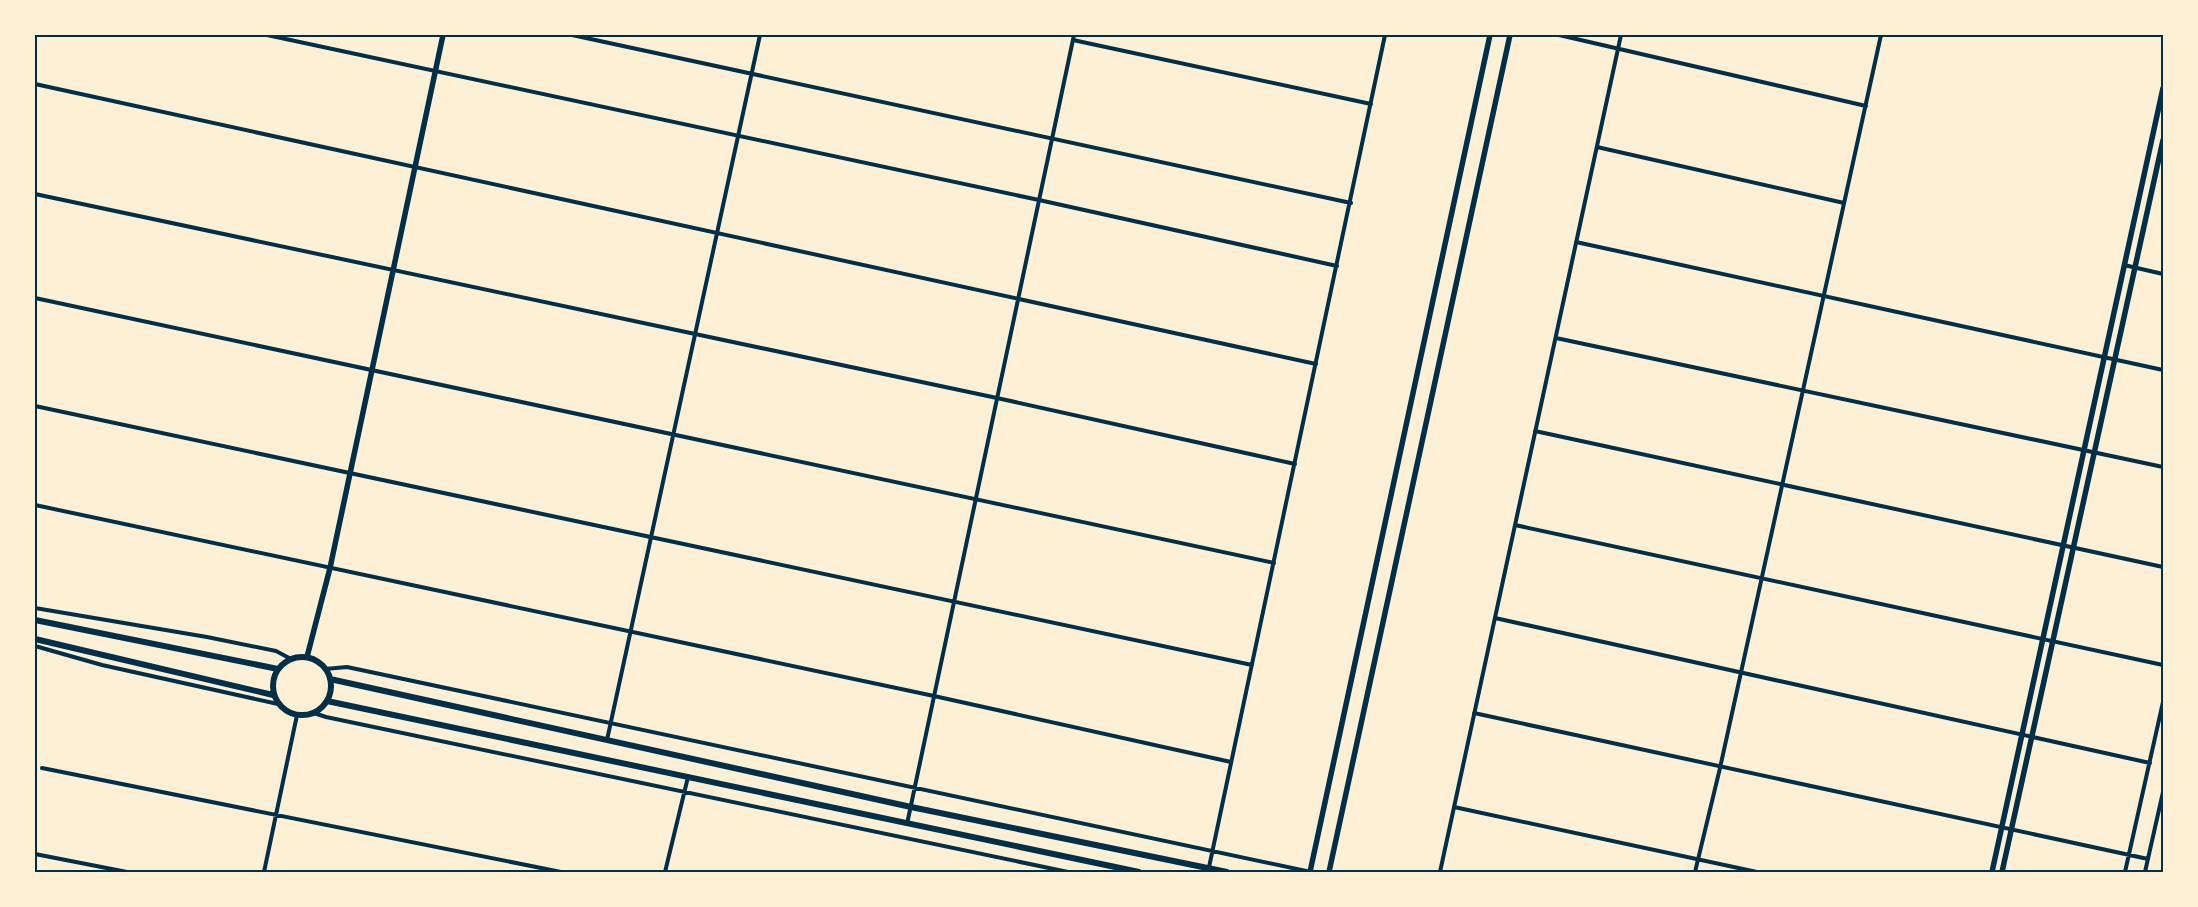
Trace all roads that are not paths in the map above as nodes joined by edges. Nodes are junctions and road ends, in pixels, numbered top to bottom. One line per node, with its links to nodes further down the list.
1 (267, 35): 13 (street)
2 (443, 35): 13 (main road)
3 (572, 35): 14 (street)
4 (760, 35): 14 (street)
5 (1385, 35): 17 (street)
6 (1490, 35): 123 (main road)
7 (1510, 35): 124 (main road)
8 (1559, 35): 12 (street)
9 (1621, 35): 12 (street)
10 (1881, 35): 18 (street)
11 (1073, 38): 17 (street); 20 (street)
12 (1618, 47): 18 (street); 22 (street)
13 (436, 71): 19 (street); 24 (main road)
14 (752, 73): 19 (street); 20 (street)
15 (35, 84): 24 (street)
16 (2163, 88): 32 (main road)
17 (1371, 104): 27 (street)
18 (1866, 106): 28 (street)
19 (738, 136): 26 (street); 29 (street)
20 (1052, 137): 26 (street); 27 (street)
21 (2163, 140): 23 (main road)
22 (1597, 147): 28 (street); 30 (street)
23 (2161, 162): 33 (main road)
24 (415, 170): 29 (street); 34 (main road)
25 (35, 194): 34 (street)
26 (1038, 200): 31 (street); 38 (street)
27 (1351, 203): 31 (street)
28 (1844, 203): 36 (street)
29 (717, 233): 38 (street); 39 (street)
30 (1576, 242): 36 (street); 40 (street)
31 (1337, 266): 43 (street)
32 (2124, 266): 33 (street); 41 (main road)
33 (2135, 268): 35 (street); 42 (main road)
34 (393, 269): 39 (street); 44 (main road)
35 (2163, 274)
36 (1823, 297): 41 (street); 46 (street)
37 (35, 298): 44 (street)
38 (1018, 298): 43 (street); 47 (street)
39 (695, 335): 47 (street); 50 (street)
40 (1556, 338): 46 (street); 49 (street)
41 (2106, 357): 42 (street); 51 (main road)
42 (2115, 359): 45 (street); 52 (main road)
43 (1316, 364): 53 (street)
44 (372, 370): 50 (street); 55 (main road)
45 (2163, 370)
46 (1803, 390): 51 (street); 56 (street)
47 (997, 398): 53 (street); 57 (street)
48 (35, 406): 55 (street)
49 (1535, 431): 56 (street); 59 (street)
50 (674, 434): 57 (street); 60 (street)
51 (2085, 452): 52 (street); 61 (main road)
52 (2094, 454): 54 (street); 62 (main road)
53 (1295, 464): 63 (street)
54 (2163, 467)
55 (350, 473): 60 (street); 65 (main road)
56 (1782, 485): 61 (street); 66 (street)
57 (976, 498): 63 (street); 67 (street)
58 (35, 505): 65 (street)
59 (1515, 525): 66 (street); 69 (street)
60 (652, 537): 67 (street); 71 (street)
61 (2064, 546): 62 (street); 73 (main road)
62 (2074, 549): 64 (street); 74 (main road)
63 (1274, 563): 78 (street)
64 (2163, 567)
65 (330, 568): 71 (street); 76 (main road)
66 (1762, 579): 73 (street); 82 (street)
67 (954, 600): 78 (street); 85 (street)
68 (35, 608): 77 (street)
69 (1495, 618): 82 (street); 90 (street)
70 (35, 620): 80 (main road)
71 (631, 632): 85 (street); 92 (street)
72 (35, 639): 84 (main road)
73 (2044, 640): 74 (street); 93 (main road)
74 (2053, 642): 79 (street); 94 (main road)
75 (35, 646): 88 (street)
76 (307, 657): 77 (main road); 81 (main road)
77 (291, 659): 80 (main road)
78 (1252, 665): 96 (street)
79 (2163, 665)
80 (278, 669): 84 (main road)
81 (325, 669): 83 (main road); 92 (street)
82 (1741, 672): 93 (street); 99 (street)
83 (330, 679): 86 (main road); 95 (main road)
84 (273, 695): 88 (main road)
85 (934, 696): 96 (street); 101 (street)
86 (327, 702): 89 (main road); 100 (main road)
87 (2163, 702): 97 (street)
88 (278, 704): 91 (main road)
89 (314, 713): 91 (main road); 102 (street)
90 (1474, 713): 99 (street); 105 (street)
91 (297, 715): 106 (street)
92 (611, 723): 95 (street); 101 (street)
93 (2023, 734): 94 (street); 108 (main road)
94 (2033, 736): 97 (street); 109 (main road)
95 (607, 740): 104 (main road)
96 (1231, 762): 110 (street)
97 (2150, 762): 112 (street)
98 (42, 768): 106 (street)
99 (1720, 768): 108 (street); 113 (street)
100 (688, 777): 102 (street); 107 (main road)
101 (915, 788): 104 (street); 110 (street)
102 (685, 792): 119 (street); 120 (street)
103 (2163, 792): 114 (street)
104 (911, 807): 107 (street); 115 (main road)
105 (1454, 807): 113 (street); 125 (street)
106 (276, 815): 117 (street); 118 (street)
107 (907, 824): 121 (main road)
108 (2001, 827): 109 (street); 128 (main road)
109 (2011, 829): 112 (street); 129 (main road)
110 (1212, 851): 115 (street); 123 (street)
111 (35, 854): 116 (street)
112 (2129, 855): 114 (street); 130 (street)
113 (1698, 859): 126 (street); 127 (street)
114 (2148, 859): 131 (street)
115 (1209, 870): 122 (main road)
116 (127, 872)
117 (264, 872)
118 (561, 872)
119 (665, 872)
120 (1068, 872)
121 (1139, 872)
122 (1227, 872)
123 (1310, 872)
124 (1329, 872)
125 (1440, 872)
126 (1695, 872)
127 (1757, 872)
128 (1992, 872)
129 (2002, 872)
130 (2125, 872)
131 (2145, 872)

